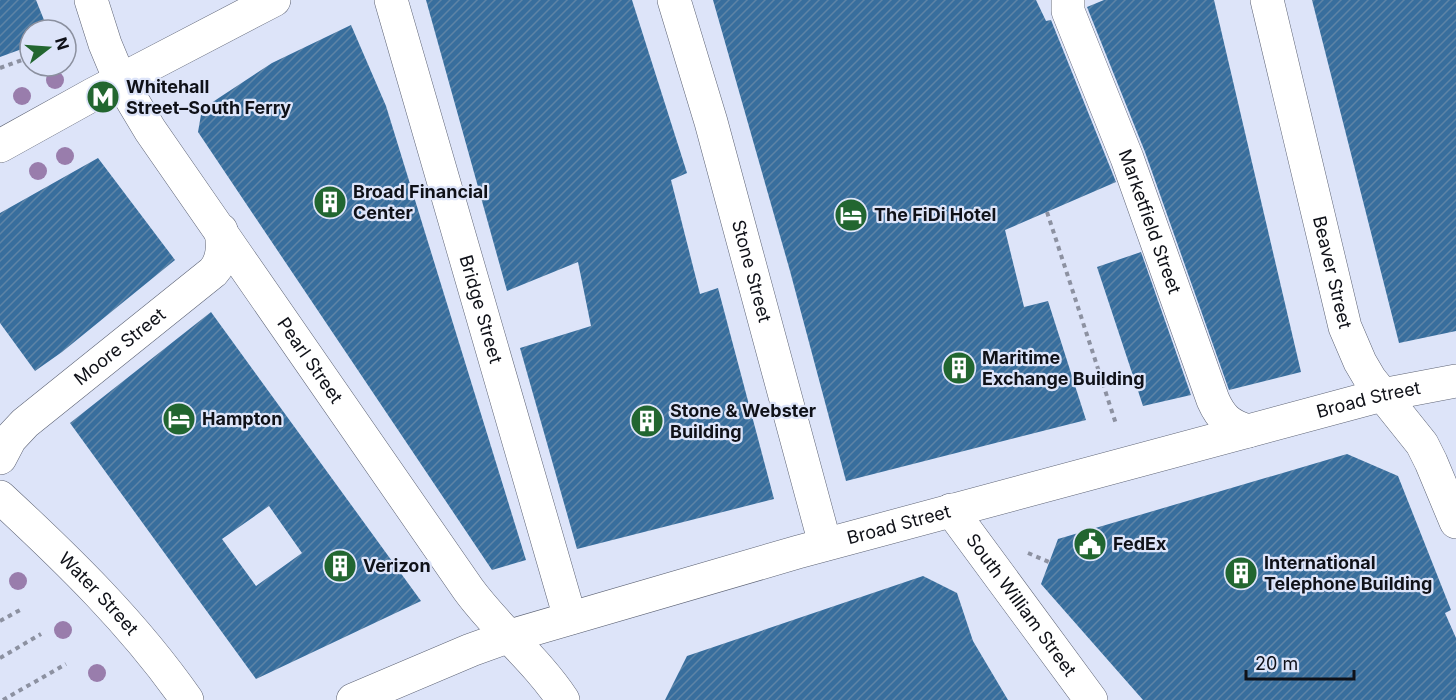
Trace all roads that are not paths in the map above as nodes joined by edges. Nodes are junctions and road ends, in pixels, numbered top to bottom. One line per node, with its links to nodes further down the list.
1 (91, 0): 7 (street, Pearl Street)
2 (274, 0): 7 (street)
3 (391, 0): 18 (street, Bridge Street)
4 (674, 0): 17 (street, Stone Street)
5 (1068, 0): 12 (street, Marketfield Street)
6 (1267, 0): 11 (street, Beaver Street)
7 (120, 80): 8 (street); 9 (street, Pearl Street)
8 (0, 146)
9 (221, 230): 13 (street, Moore Street); 19 (street, Pearl Street)
10 (1456, 381): 11 (street, Broad Street)
11 (1382, 395): 12 (street, Broad Street); 16 (street, Beaver Street)
12 (1248, 431): 15 (street, Broad Street)
13 (0, 458)
14 (0, 497): 20 (street, Water Street)
15 (951, 510): 17 (street, Broad Street); 23 (street, South William Street)
16 (1456, 522)
17 (825, 544): 18 (street, Broad Street)
18 (570, 618): 19 (street, Broad Street)
19 (510, 636): 21 (street, Broad Street); 22 (street, Pearl Street)
20 (187, 700)
21 (353, 700)
22 (563, 700)
23 (1091, 700)

